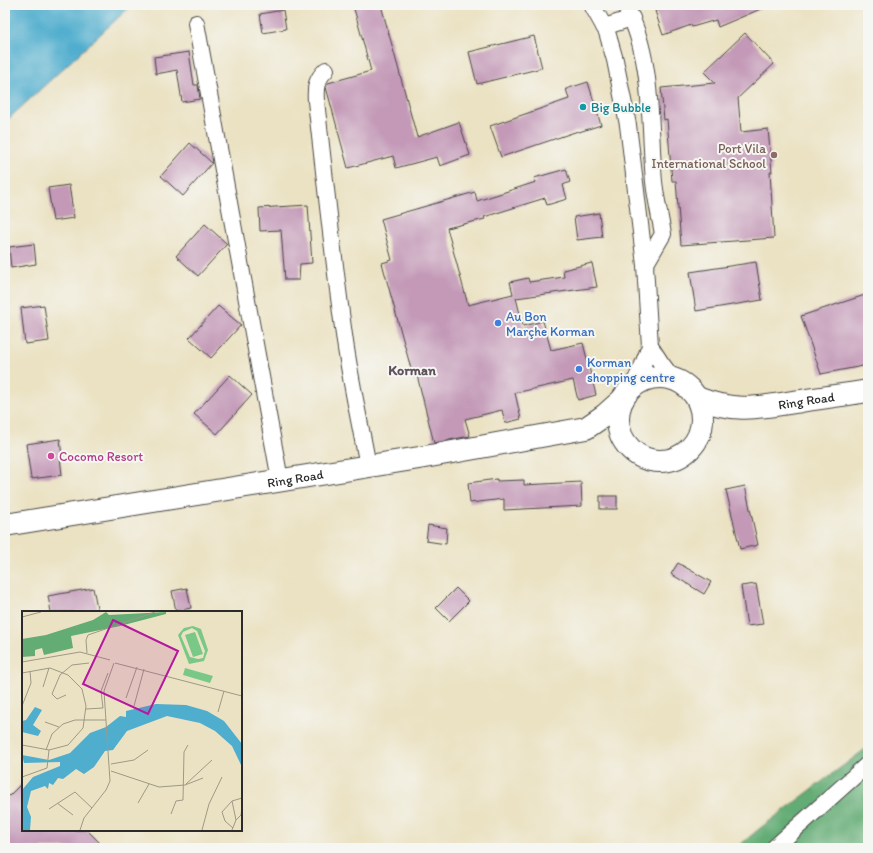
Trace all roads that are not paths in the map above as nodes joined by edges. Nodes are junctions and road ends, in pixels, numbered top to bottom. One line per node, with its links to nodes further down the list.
1 (592, 5): 4 (street)
2 (629, 11): 4 (street); 6 (street)
3 (196, 23): 19 (street)
4 (604, 28): 7 (street)
5 (326, 70): 18 (street)
6 (648, 90): 7 (street); 8 (street)
7 (622, 94): 8 (street)
8 (645, 265): 9 (street)
9 (650, 346): 10 (street); 12 (street)
10 (673, 379): 12 (main road); 13 (main road)
11 (868, 391): 14 (main road, Ring Road)
12 (627, 393): 15 (main road, Ring Road); 17 (main road)
13 (697, 398): 14 (main road, Ring Road); 16 (main road)
14 (745, 409): 16 (main road, Ring Road)
15 (586, 428): 17 (main road, Ring Road); 18 (main road, Ring Road)
16 (698, 436): 17 (main road)
17 (628, 446)
18 (368, 466): 19 (main road, Ring Road)
19 (280, 480): 20 (main road, Ring Road)
20 (5, 525)
21 (868, 764): 22 (street)
22 (774, 848)

